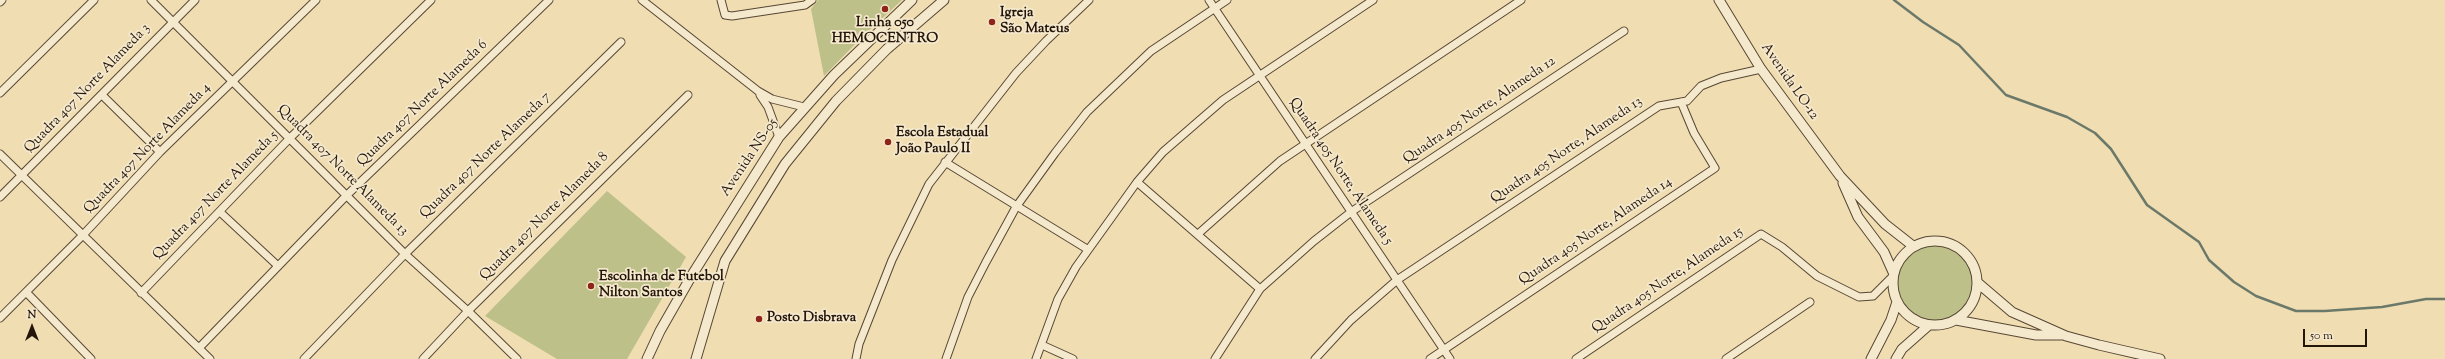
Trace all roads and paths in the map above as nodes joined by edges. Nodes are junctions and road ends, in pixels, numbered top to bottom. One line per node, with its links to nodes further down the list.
1 (94, 0): 26 (street)
2 (151, 0): 19 (street, Quadra 407 Norte Alameda 13)
3 (195, 0): 19 (street, Quadra 407 Norte Alameda 3)
4 (316, 0): 24 (street, Quadra 407 Norte Alameda 4)
5 (431, 0): 32 (street, Quadra 407 Norte Alameda 5)
6 (549, 0): 40 (street, Quadra 407 Norte Alameda 6)
7 (642, 0): 25 (street)
8 (721, 0): 9 (street)
9 (812, 0)
10 (912, 0): 30 (street, Avenida NS-05)
11 (944, 0): 73 (street)
12 (1090, 0): 36 (street)
13 (1209, 0): 18 (street, Quadra 405 Norte, Alameda 5)
14 (1227, 0): 18 (street)
15 (1373, 0): 23 (street)
16 (1521, 0): 33 (street)
17 (1719, 0): 22 (street, Avenida LO-12)
18 (1215, 8): 23 (street, Quadra 405 Norte, Alameda 5); 42 (street)
19 (173, 21): 24 (street, Quadra 407 Norte Alameda 13); 27 (street, Quadra 407 Norte Alameda 3)
20 (1624, 31): 44 (street, Quadra 405 Norte, Alameda 12)
21 (621, 42): 49 (street, Quadra 407 Norte Alameda 7)
22 (1761, 69): 29 (street, Quadra 405 Norte, Alameda 13); 38 (street, Avenida LO-12)
23 (1260, 76): 33 (street, Quadra 405 Norte, Alameda 5); 39 (street)
24 (233, 80): 32 (street, Quadra 407 Norte Alameda 13); 34 (street, Quadra 407 Norte Alameda 4)
25 (758, 91): 30 (street); 31 (street)
26 (0, 93)
27 (102, 95): 34 (street); 37 (street, Quadra 407 Norte Alameda 3)
28 (688, 95): 59 (street, Quadra 407 Norte Alameda 8)
29 (1681, 102): 52 (street, Quadra 405 Norte, Alameda 13); 66 (street, Quadra 405 Norte, Alameda 14)
30 (804, 107): 31 (street, Avenida NS-05)
31 (779, 137): 72 (street, Avenida NS-05)
32 (290, 138): 40 (street, Quadra 407 Norte Alameda 13); 43 (street, Quadra 407 Norte Alameda 5)
33 (1306, 144): 44 (street, Quadra 405 Norte, Alameda 5); 45 (street)
34 (160, 152): 46 (street, Quadra 407 Norte Alameda 4)
35 (0, 154): 37 (street)
36 (945, 162): 42 (street); 74 (street)
37 (22, 175): 41 (street, Quadra 407 Norte Alameda 3); 46 (street)
38 (1840, 176): 47 (street, Avenida LO-12); 51 (street, Avenida LO-12)
39 (1137, 182): 45 (street); 48 (street)
40 (346, 196): 49 (street, Quadra 407 Norte Alameda 13); 50 (street, Quadra 407 Norte Alameda 6)
41 (0, 198)
42 (1016, 207): 48 (street); 75 (street)
43 (220, 212): 50 (street); 56 (street, Quadra 407 Norte Alameda 5)
44 (1351, 212): 52 (street, Quadra 405 Norte, Alameda 5); 54 (street, Quadra 405 Norte, Alameda 12)
45 (1198, 234): 54 (street)
46 (83, 235): 55 (street, Quadra 407 Norte Alameda 4); 56 (street)
47 (1913, 246): 51 (street); 53 (street)
48 (1087, 249): 64 (street)
49 (406, 254): 59 (street, Quadra 407 Norte Alameda 13); 69 (street, Quadra 407 Norte Alameda 7)
50 (278, 266): 65 (street, Quadra 407 Norte Alameda 6)
51 (1894, 273): 58 (street); 82 (street, Quadra 405 Norte, Alameda 15)
52 (1397, 280): 66 (street, Quadra 405 Norte, Alameda 5); 79 (street, Quadra 405 Norte, Alameda 13)
53 (1978, 283): 61 (street); 63 (street)
54 (1260, 289): 78 (street, Quadra 405 Norte, Alameda 12)
55 (26, 292): 60 (street, Quadra 407 Norte Alameda 4); 67 (street)
56 (141, 293): 65 (street)
57 (1810, 302): 83 (street)
58 (1897, 302): 62 (street); 84 (street)
59 (468, 311): 70 (street, Quadra 407 Norte Alameda 8); 71 (street, Quadra 407 Norte Alameda 13)
60 (0, 318)
61 (1956, 320): 62 (street); 63 (street)
62 (1928, 326): 85 (street)
63 (2066, 336): 86 (street)
64 (1042, 345): 76 (street); 77 (street)
65 (199, 348): 68 (street)
66 (1443, 349): 80 (street, Quadra 405 Norte, Alameda 14); 81 (street, Quadra 405 Norte, Alameda 5)
67 (91, 359)
68 (210, 359)
69 (304, 359)
70 (423, 359)
71 (517, 359)
72 (647, 359)
73 (696, 359)
74 (856, 359)
75 (946, 359)
76 (1036, 359)
77 (1073, 359)
78 (1215, 359)
79 (1315, 359)
80 (1430, 359)
81 (1450, 359)
82 (1576, 359)
83 (1726, 359)
84 (1871, 359)
85 (1896, 359)
86 (2160, 359)

